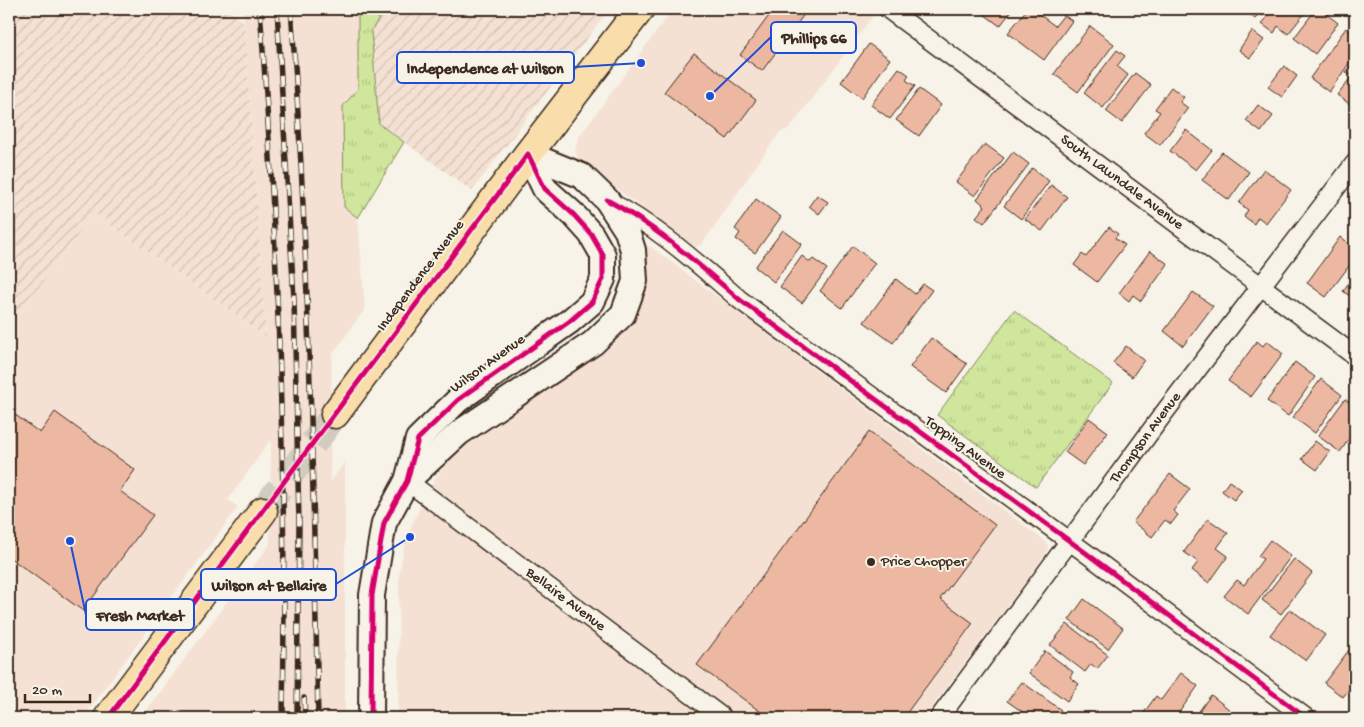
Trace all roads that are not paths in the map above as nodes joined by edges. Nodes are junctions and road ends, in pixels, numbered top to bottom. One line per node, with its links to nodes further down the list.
1 (640, 9): 3 (main road, Independence Avenue)
2 (888, 9): 6 (street, South Lawndale Avenue)
3 (528, 154): 5 (main road, Wilson Avenue); 8 (main road, Independence Avenue); 9 (main road, Wilson Avenue)
4 (1355, 163): 6 (street, Thompson Avenue)
5 (607, 200): 9 (main road, Wilson Avenue); 11 (street, Topping Avenue)
6 (1261, 285): 7 (street, South Lawndale Avenue); 11 (street, Thompson Avenue)
7 (1355, 356)
8 (335, 414)
9 (407, 481): 13 (main road, Wilson Avenue); 14 (street, Bellaire Avenue)
10 (262, 511): 12 (main road)
11 (1070, 541): 15 (street, Thompson Avenue); 16 (street, Topping Avenue)
12 (108, 718)
13 (371, 718)
14 (723, 718)
15 (939, 718)
16 (1306, 718)

